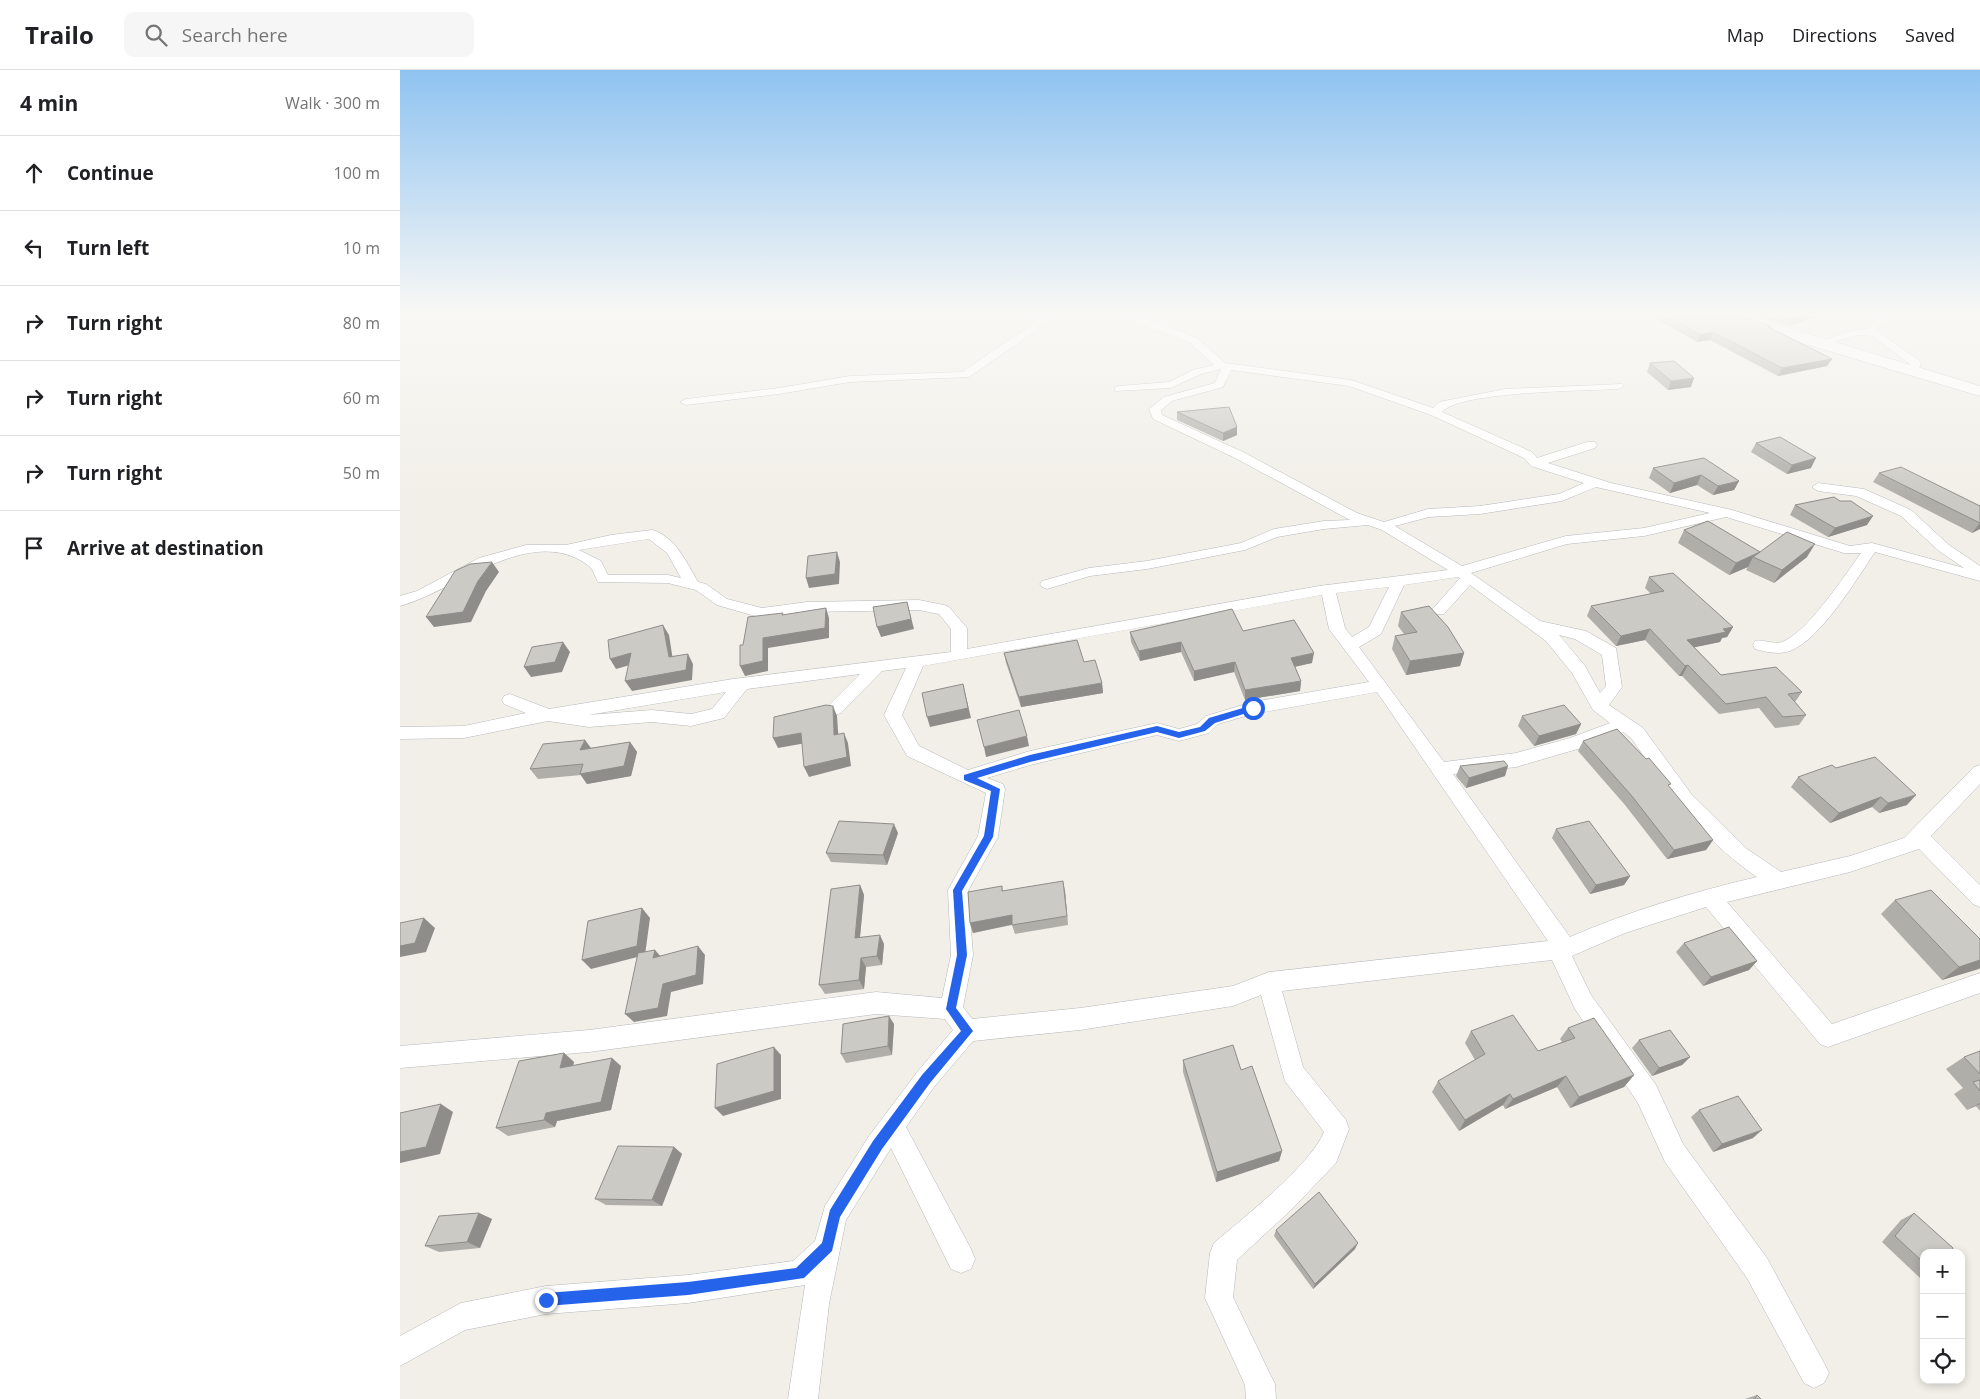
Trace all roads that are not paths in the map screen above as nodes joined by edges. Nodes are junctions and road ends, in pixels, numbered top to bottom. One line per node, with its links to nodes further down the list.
1 (964, 375): 9 (street)
2 (1191, 375): 7 (street)
3 (1222, 375): 16 (street)
4 (1292, 375): 10 (street)
5 (1928, 375): 8 (street)
6 (1618, 386): 10 (street)
7 (1119, 389)
8 (1980, 391)
9 (686, 402)
10 (1435, 413): 12 (street)
11 (1591, 445): 12 (street)
12 (1535, 463): 13 (street)
13 (1596, 482): 15 (street); 17 (street)
14 (1818, 487): 21 (street)
15 (1727, 513): 18 (street); 20 (street)
16 (1371, 522): 17 (street); 23 (street)
17 (1387, 527): 20 (street)
18 (1872, 547): 21 (street); 30 (street)
19 (566, 549): 24 (street); 24 (street); 26 (street)
20 (1464, 574): 22 (street); 27 (street); 28 (street)
21 (1980, 575)
22 (1399, 581): 25 (street); 29 (street)
23 (1047, 584)
24 (693, 585): 31 (street)
25 (1328, 590): 29 (street); 31 (street)
26 (400, 601)
27 (1439, 611)
28 (1533, 624): 37 (street); 37 (street)
29 (1350, 645): 35 (street)
30 (1761, 645)
31 (958, 656): 32 (street)
32 (917, 662): 33 (street); 44 (street)
33 (877, 667): 34 (street); 38 (street)
34 (742, 684): 39 (street); 39 (street)
35 (1381, 686): 42 (street); 44 (street)
36 (510, 700): 39 (street)
37 (1599, 706): 40 (street)
38 (835, 709)
39 (548, 715): 41 (street)
40 (1624, 724): 42 (street); 46 (street)
41 (400, 733)
42 (1439, 769): 49 (street)
43 (1980, 772): 45 (street)
44 (967, 778): 52 (street)
45 (1919, 836): 46 (street); 48 (street)
46 (1779, 881): 47 (street)
47 (1710, 897): 49 (street); 51 (street)
48 (1980, 898)
49 (1562, 949): 50 (street); 59 (street)
50 (1269, 982): 53 (street); 61 (street)
51 (1980, 983)
52 (951, 1009): 53 (street); 54 (street)
53 (967, 1031): 55 (street)
54 (400, 1057)
55 (892, 1126): 56 (street); 57 (street)
56 (828, 1247): 58 (street); 60 (street)
57 (961, 1259)
58 (400, 1352)
59 (1814, 1373)
60 (802, 1399)
61 (1261, 1399)

